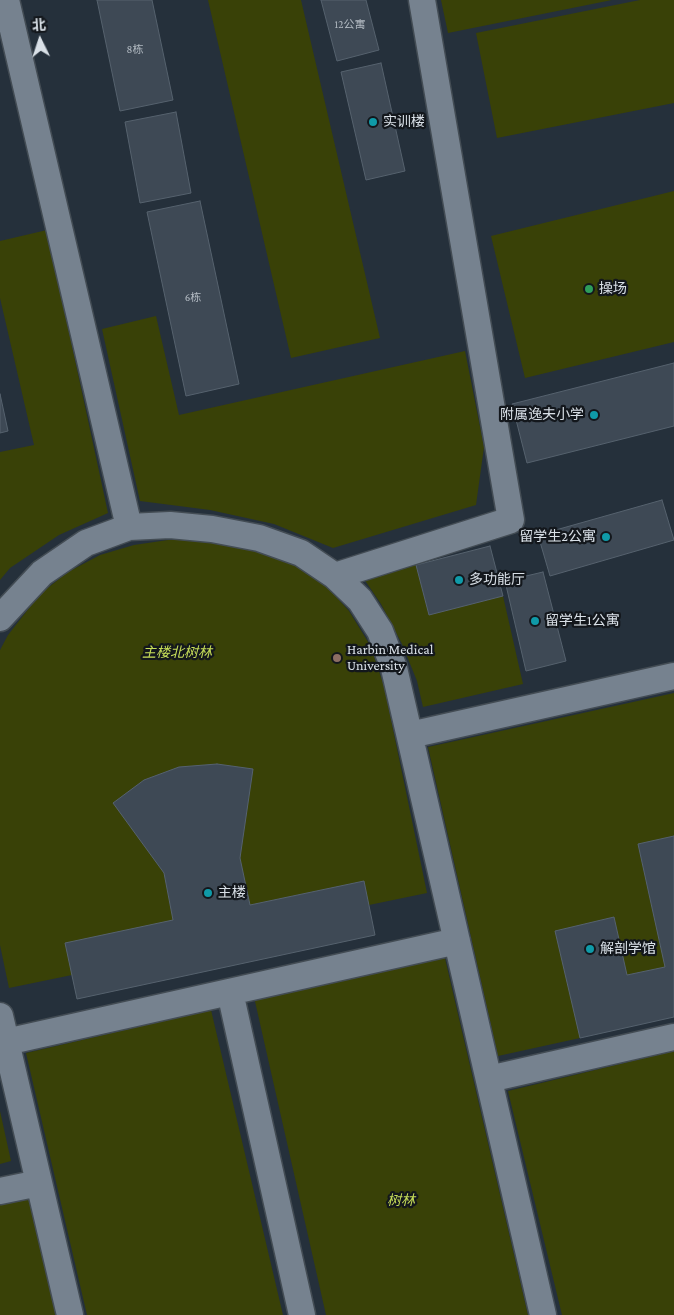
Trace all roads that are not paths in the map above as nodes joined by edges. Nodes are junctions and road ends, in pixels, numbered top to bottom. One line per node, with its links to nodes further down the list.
1 (6, 0): 3 (street)
2 (422, 0): 4 (street)
3 (129, 527): 4 (street); 5 (street)
4 (335, 576): 7 (street)
5 (0, 618)
6 (674, 676): 7 (street)
7 (410, 735): 8 (street)
8 (457, 941): 9 (street); 13 (street)
9 (230, 992): 12 (street); 17 (street)
10 (0, 1016): 12 (street)
11 (674, 1037): 13 (street)
12 (6, 1042): 14 (street)
13 (489, 1079): 18 (street)
14 (39, 1183): 15 (street); 16 (street)
15 (0, 1191)
16 (70, 1315)
17 (302, 1315)
18 (543, 1315)

